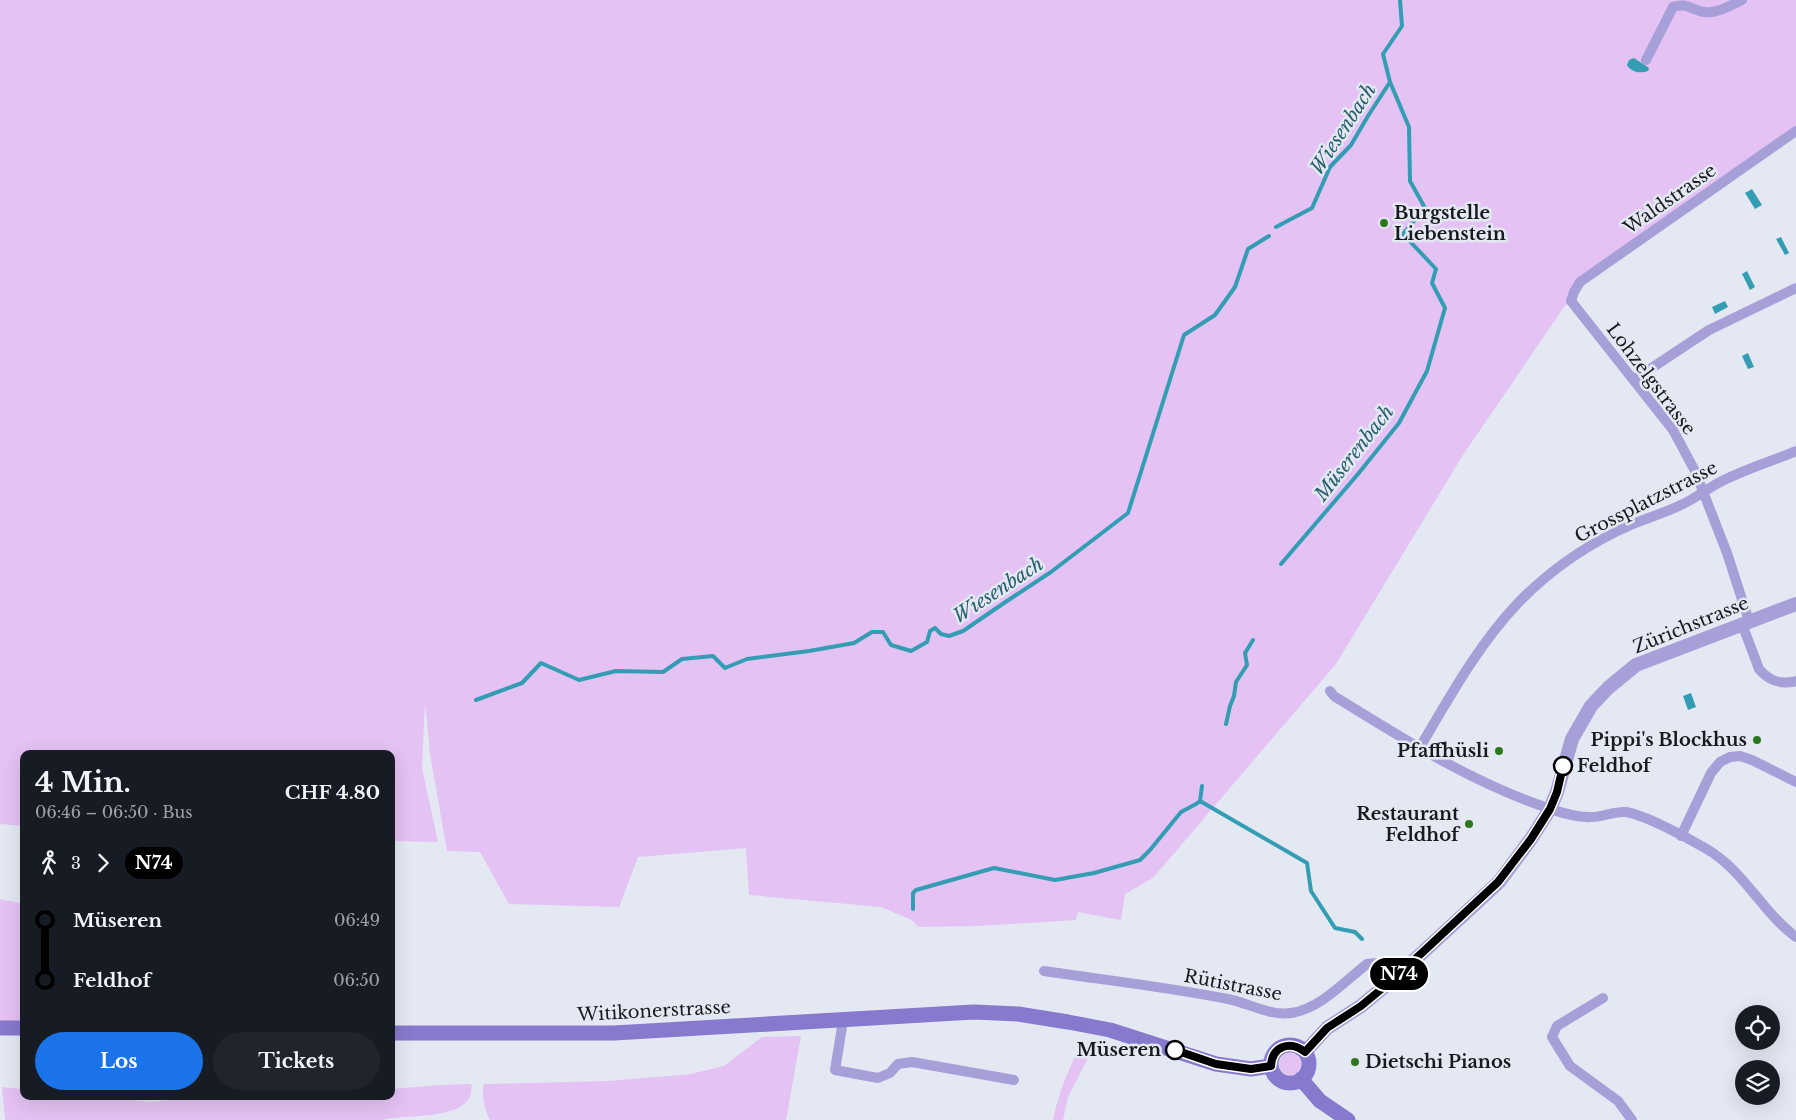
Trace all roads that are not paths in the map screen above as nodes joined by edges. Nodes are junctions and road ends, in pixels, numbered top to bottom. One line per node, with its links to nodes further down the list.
1 (1742, 0): 2 (street)
2 (1646, 60)
3 (1796, 131): 5 (street, Waldstrasse)
4 (1796, 288): 6 (street)
5 (1571, 301): 6 (street, Lohzelgstrasse)
6 (1635, 379): 8 (street, Lohzelgstrasse)
7 (1796, 451): 8 (street, Grossplatzstrasse)
8 (1703, 491): 10 (street, Lohzelgstrasse); 13 (street, Grossplatzstrasse)
9 (1796, 604): 10 (street, Zürichstrasse)
10 (1745, 623): 11 (street, Lohzelgstrasse); 15 (street, Zürichstrasse)
11 (1796, 681)
12 (1330, 691): 13 (street)
13 (1420, 747): 15 (street)
14 (1796, 782): 16 (street)
15 (1550, 809): 16 (street); 19 (street, Zürichstrasse)
16 (1680, 836): 17 (street)
17 (1796, 937)
18 (1044, 971): 19 (street, Rütistrasse)
19 (1396, 977): 25 (street, Zürichstrasse)
20 (1603, 998): 30 (street)
21 (843, 1021): 24 (main road, Witikonerstrasse); 26 (main road, Witikonerstrasse); 28 (street)
22 (0, 1028): 23 (main road)
23 (20, 1028)
24 (395, 1033)
25 (1305, 1052): 26 (main road); 27 (main road)
26 (1271, 1066): 27 (main road)
27 (1301, 1079): 29 (main road)
28 (1014, 1080)
29 (1348, 1120)
30 (1632, 1120)

